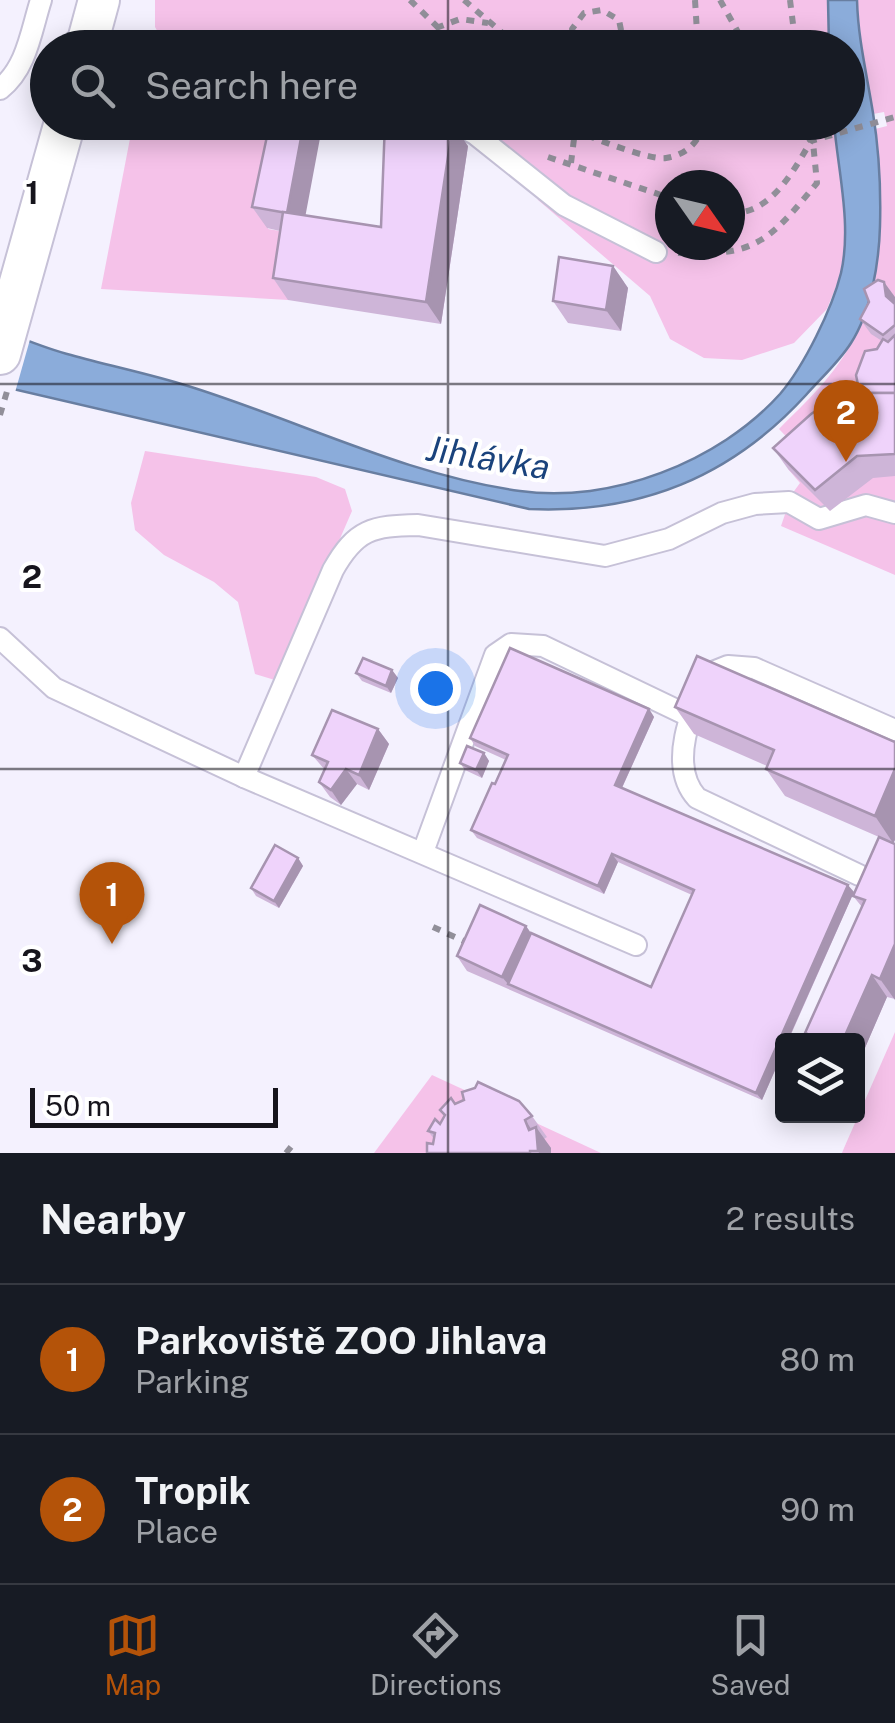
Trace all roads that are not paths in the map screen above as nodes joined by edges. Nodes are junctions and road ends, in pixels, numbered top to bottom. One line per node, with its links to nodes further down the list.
1 (41, 0): 3 (lane)
2 (99, 0): 4 (street)
3 (32, 30)
4 (91, 30)
5 (30, 38): 6 (lane)
6 (0, 89)
7 (60, 140): 10 (street)
8 (483, 140): 9 (lane)
9 (655, 251)
10 (0, 354)
11 (895, 513): 15 (lane)
12 (0, 638): 15 (lane)
13 (689, 716): 14 (lane); 16 (lane); 17 (lane)
14 (895, 730)
15 (244, 777): 16 (lane)
16 (422, 852): 18 (lane)
17 (859, 875)
18 (636, 946)

